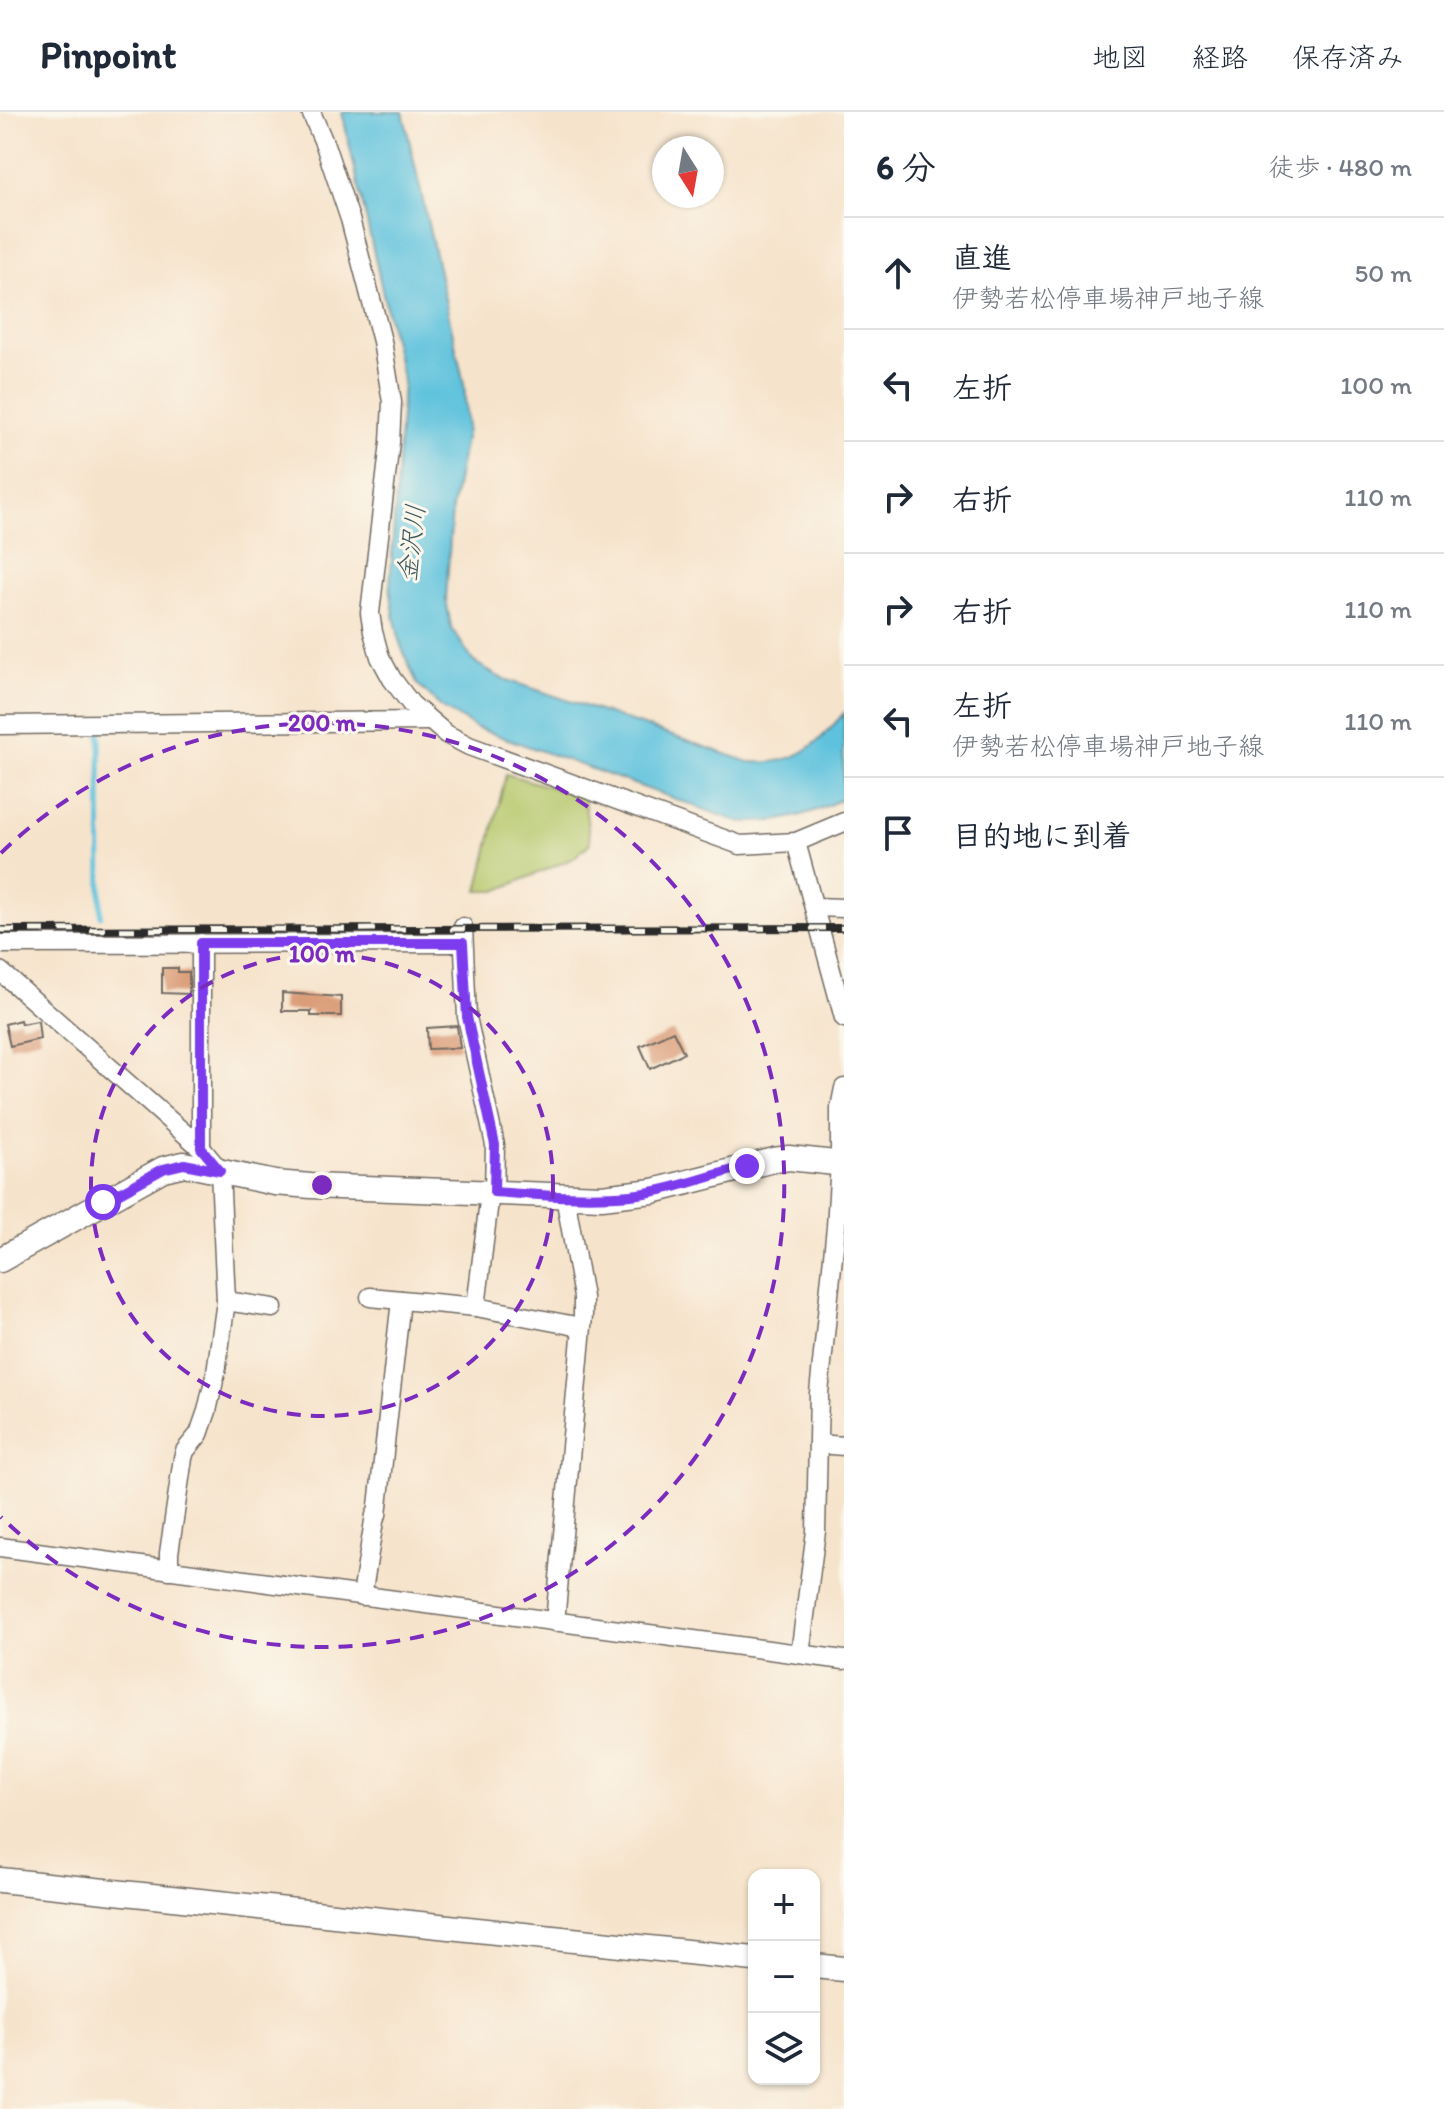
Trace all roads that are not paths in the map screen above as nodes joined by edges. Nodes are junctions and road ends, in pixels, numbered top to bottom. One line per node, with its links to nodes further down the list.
1 (311, 112): 2 (street)
2 (428, 721): 3 (street); 5 (street)
3 (0, 725)
4 (844, 822): 5 (street)
5 (796, 842): 6 (street)
6 (814, 907): 7 (street); 11 (street)
7 (844, 908)
8 (201, 943): 9 (street); 13 (street); 16 (street)
9 (0, 944)
10 (0, 971): 13 (street)
11 (843, 1014)
12 (844, 1088): 14 (street)
13 (201, 1148): 15 (street)
14 (842, 1164): 17 (main road); 25 (street)
15 (220, 1171): 16 (main road); 18 (main road); 21 (street)
16 (492, 1193): 17 (main road); 22 (street)
17 (565, 1196): 24 (street)
18 (0, 1260)
19 (370, 1297): 20 (street)
20 (401, 1300): 22 (street); 31 (street)
21 (226, 1301): 23 (street); 30 (street)
22 (476, 1307): 24 (street)
23 (273, 1308)
24 (581, 1327): 32 (street)
25 (824, 1338): 26 (street); 27 (street)
26 (844, 1339)
27 (818, 1444): 28 (street); 33 (street)
28 (844, 1446)
29 (0, 1547): 30 (street)
30 (169, 1570): 31 (street)
31 (362, 1596): 32 (street)
32 (555, 1622): 33 (street)
33 (800, 1654): 34 (street)
34 (844, 1660)
35 (0, 1880): 36 (main road)
36 (748, 1958)
37 (820, 1967): 38 (main road)
38 (844, 1969)

